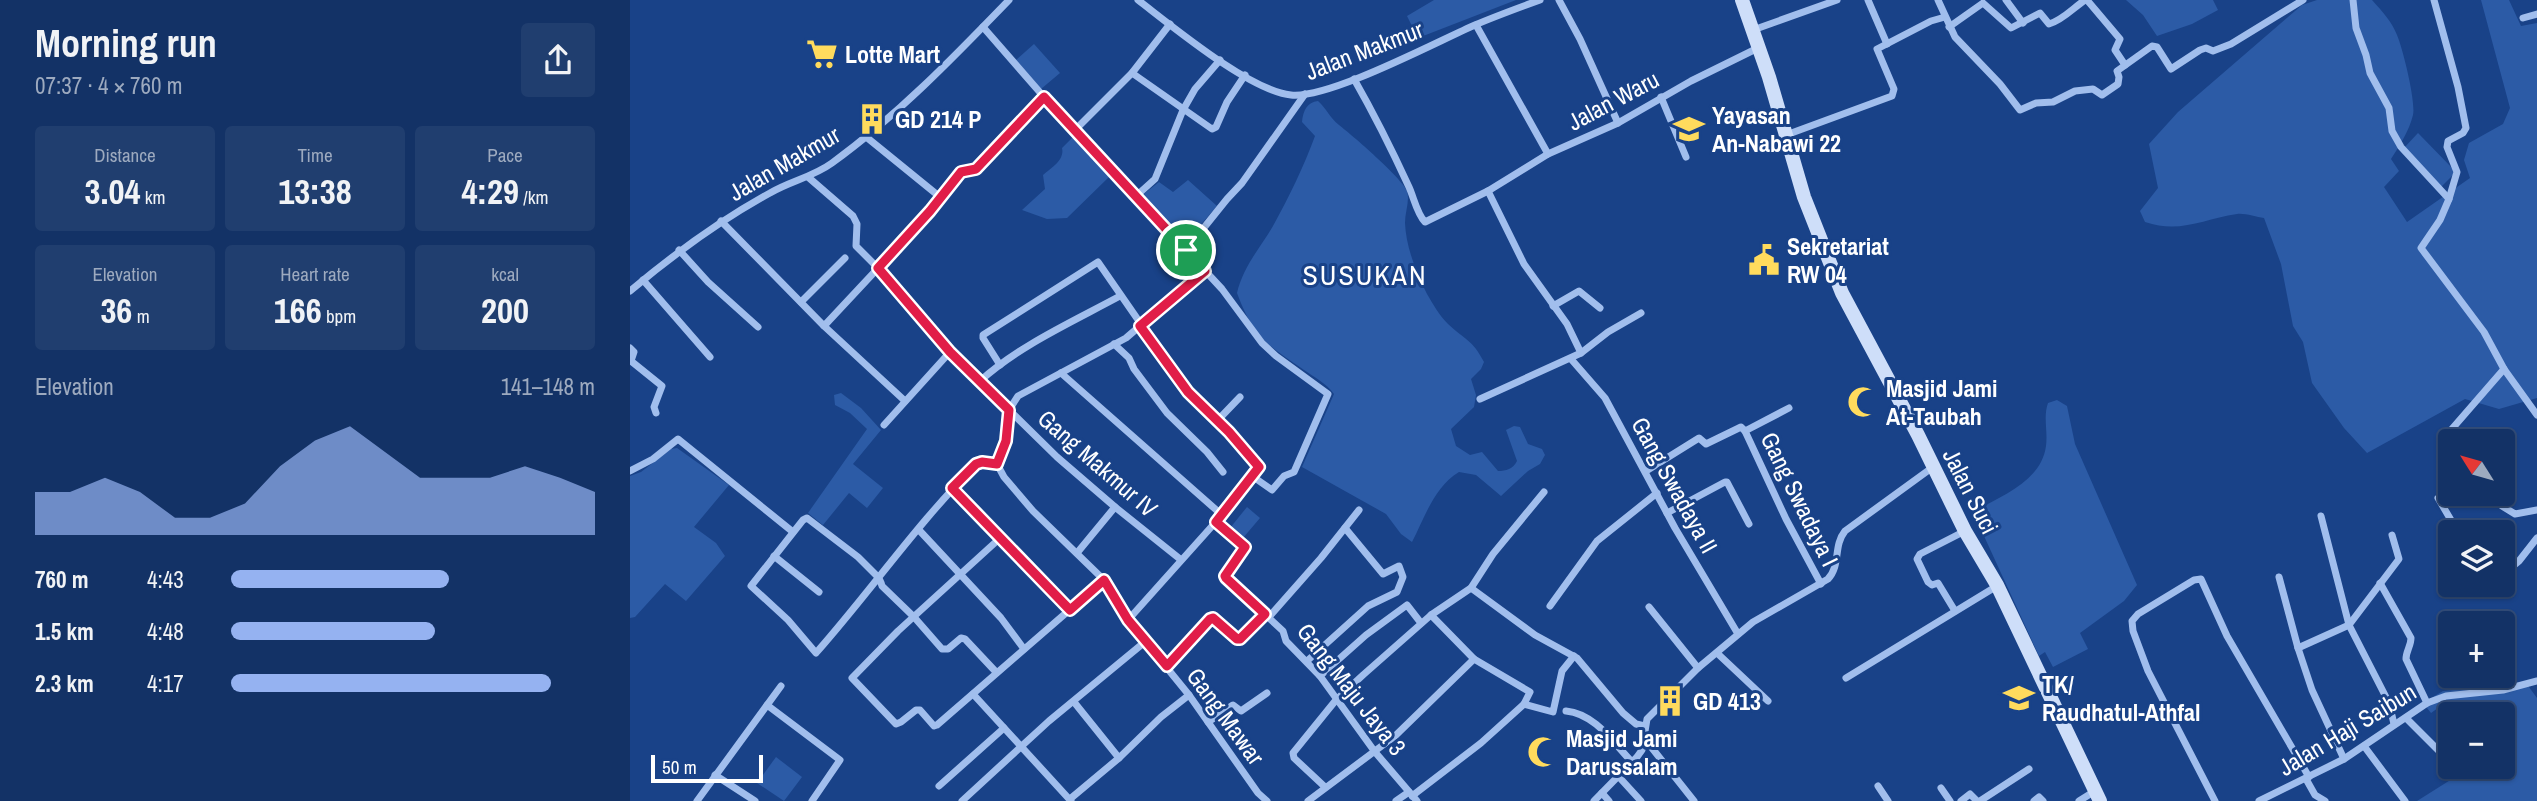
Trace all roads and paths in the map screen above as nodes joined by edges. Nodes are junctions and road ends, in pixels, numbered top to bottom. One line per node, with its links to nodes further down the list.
1 (1009, 0): 20 (street, Jalan Makmur)
2 (1138, 0): 18 (street, Jalan Makmur)
3 (1540, 0): 19 (street, Jalan Makmur)
4 (1559, 0): 34 (street)
5 (1742, 0): 22 (street, Jalan Suci)
6 (1837, 0): 22 (street)
7 (1868, 0): 23 (street)
8 (1938, 0): 15 (street)
9 (2006, 0): 17 (street)
10 (2086, 0): 17 (street); 26 (street)
11 (2303, 0): 26 (street)
12 (2353, 0): 44 (street)
13 (2434, 0): 44 (street)
14 (2537, 14): 16 (street)
15 (1945, 17): 21 (street); 23 (street)
16 (2524, 19)
17 (2023, 23): 21 (street)
18 (1170, 24): 25 (street, Jalan Makmur); 27 (street)
19 (1476, 25): 29 (street, Jalan Makmur); 38 (street)
20 (983, 27): 31 (street); 37 (street, Jalan Makmur)
21 (1949, 27): 26 (street)
22 (1753, 30): 24 (street, Jalan Suci)
23 (1887, 44): 36 (street)
24 (1759, 47): 32 (street, Jalan Waru); 36 (street, Jalan Suci)
25 (1220, 60): 28 (street, Jalan Makmur); 33 (street)
26 (2125, 65)
27 (1132, 73): 33 (street); 35 (street)
28 (1245, 75): 30 (street, Jalan Makmur); 33 (street)
29 (1354, 79): 30 (street, Jalan Makmur); 41 (street, Jalan Waru)
30 (1305, 94): 47 (street)
31 (1044, 97): 35 (street); 42 (street)
32 (1661, 97): 34 (street, Jalan Waru); 39 (street)
33 (1183, 110): 43 (street)
34 (1618, 123): 38 (street, Jalan Waru)
35 (1074, 131): 43 (street)
36 (1786, 135): 83 (street, Jalan Suci)
37 (865, 136): 40 (street, Jalan Makmur); 42 (street)
38 (1548, 154): 41 (street, Jalan Waru)
39 (1686, 157)
40 (808, 177): 45 (street, Jalan Makmur); 49 (street, Gang Makmur IV)
41 (1488, 191): 55 (street)
42 (940, 197): 49 (street)
43 (1135, 197): 47 (street)
44 (2449, 199): 68 (street)
45 (721, 221): 46 (street, Jalan Makmur); 54 (street)
46 (679, 250): 51 (street, Jalan Makmur); 60 (street)
47 (1186, 250): 50 (street)
48 (845, 258): 54 (street)
49 (878, 268): 58 (street); 63 (street, Gang Makmur IV)
50 (1205, 271): 59 (street); 87 (street)
51 (643, 280): 52 (street, Jalan Makmur); 65 (street)
52 (630, 291)
53 (1120, 296): 59 (street); 67 (street); 67 (street)
54 (801, 302): 58 (street)
55 (1553, 306): 56 (street); 64 (street)
56 (1600, 308)
57 (1641, 313): 64 (street)
58 (824, 326): 73 (street)
59 (1140, 326): 61 (street); 78 (street)
60 (758, 327)
61 (1114, 344): 69 (street); 86 (street)
62 (630, 348): 76 (street)
63 (950, 352): 70 (street, Gang Makmur IV); 73 (street)
64 (1581, 353): 66 (street)
65 (710, 357)
66 (1571, 359): 72 (street); 85 (street, Gang Swadaya II)
67 (1000, 365): 70 (street)
68 (2504, 369): 77 (street); 80 (street)
69 (1061, 373): 75 (street); 96 (street)
70 (980, 381): 75 (street, Gang Makmur IV)
71 (1240, 397): 78 (street)
72 (1480, 399)
73 (905, 401): 79 (street)
74 (1789, 408): 81 (street)
75 (1009, 410): 82 (street); 92 (street, Gang Makmur IV)
76 (656, 413)
77 (2537, 415)
78 (1217, 421): 87 (street)
79 (884, 425)
80 (2452, 429)
81 (1745, 431): 85 (street); 116 (street, Gang Swadaya I)
82 (997, 464): 88 (street); 107 (street)
83 (1933, 467): 102 (street, Jalan Suci); 116 (street)
84 (630, 471): 103 (street)
85 (1646, 471): 90 (street, Gang Swadaya II)
86 (1223, 472)
87 (1252, 476): 96 (street)
88 (952, 488): 101 (street); 106 (street)
89 (1544, 492): 118 (street)
90 (1657, 493): 95 (street, Gang Swadaya II); 120 (street)
91 (2502, 506): 94 (street)
92 (1115, 508): 107 (street); 109 (street, Gang Makmur IV)
93 (1359, 510): 100 (street)
94 (2537, 510)
95 (1667, 513): 99 (street); 130 (street, Gang Swadaya II)
96 (1222, 515): 98 (street)
97 (2321, 516): 129 (street)
98 (1216, 522): 109 (street); 125 (street, Gang Maju Jaya 3)
99 (1749, 524)
100 (1345, 528): 125 (street); 137 (street)
101 (919, 530): 111 (street); 112 (street)
102 (1965, 531): 117 (street, Jalan Suci); 123 (street)
103 (793, 532): 108 (street); 112 (street)
104 (2392, 535): 115 (street)
105 (2537, 538): 110 (street)
106 (999, 539): 111 (street); 122 (street)
107 (1077, 553): 114 (street)
108 (774, 556): 112 (street); 119 (street)
109 (1180, 559): 127 (street)
110 (2515, 564)
111 (962, 575): 126 (street); 133 (street)
112 (878, 578): 126 (street)
113 (2279, 578): 132 (street)
114 (1104, 580): 122 (street); 127 (street)
115 (2380, 583): 129 (street); 151 (street)
116 (1821, 584): 130 (street)
117 (1997, 585): 123 (street); 178 (street, Jalan Suci)
118 (1471, 589): 124 (street); 135 (street)
119 (818, 592)
120 (1550, 606)
121 (1649, 607): 139 (street)
122 (1070, 610): 133 (street)
123 (1955, 611): 142 (street)
124 (1431, 615): 128 (street); 136 (street)
125 (1267, 616): 137 (street, Gang Maju Jaya 3); 138 (street)
126 (914, 617): 140 (street); 146 (street)
127 (1128, 620): 131 (street, Gang Mawar)
128 (1421, 624): 141 (street); 148 (street)
129 (2349, 625): 132 (street); 157 (street)
130 (1738, 634): 134 (street)
131 (1146, 641): 138 (street, Gang Mawar); 150 (street)
132 (2298, 648): 166 (street)
133 (1024, 649): 140 (street)
134 (1717, 653): 139 (street); 149 (street)
135 (1574, 656): 152 (street); 158 (street)
136 (1474, 659): 152 (street); 164 (street)
137 (1307, 662): 141 (street, Gang Maju Jaya 3)
138 (1167, 666): 147 (street, Gang Mawar)
139 (1698, 668): 158 (street)
140 (996, 672): 146 (street)
141 (1320, 676): 148 (street, Gang Maju Jaya 3)
142 (1846, 678)
143 (2537, 681): 151 (street, Jalan Haji Saibun)
144 (781, 686): 153 (street)
145 (1267, 693): 156 (street)
146 (972, 694): 159 (street)
147 (1189, 695): 156 (street, Gang Mawar); 165 (street)
148 (1336, 700): 164 (street, Gang Maju Jaya 3); 174 (street)
149 (1768, 701)
150 (1074, 702): 162 (street); 165 (street)
151 (2427, 703): 155 (street, Jalan Haji Saibun)
152 (1524, 704): 177 (street)
153 (767, 705): 169 (street); 182 (street)
154 (1566, 711): 167 (street)
155 (2406, 718): 157 (street, Jalan Haji Saibun); 163 (street)
156 (1208, 722): 184 (street, Gang Mawar)
157 (2394, 724): 161 (street, Jalan Haji Saibun)
158 (1645, 726): 160 (street)
159 (1004, 728): 162 (street); 172 (street)
160 (1644, 738): 167 (street); 190 (street)
161 (2364, 746): 166 (street, Jalan Haji Saibun); 201 (street)
162 (1022, 748): 179 (street); 183 (street)
163 (2438, 750)
164 (1375, 751): 174 (street); 177 (street, Gang Maju Jaya 3)
165 (1119, 758): 179 (street)
166 (2344, 759): 171 (street, Jalan Haji Saibun)
167 (1633, 764): 170 (street)
168 (2029, 769): 194 (street)
169 (715, 775): 180 (street); 181 (street)
170 (1619, 777): 176 (street); 189 (street)
171 (2307, 778): 198 (street); 199 (street, Jalan Haji Saibun); 200 (street)
172 (939, 786)
173 (1878, 786): 191 (street)
174 (1325, 788): 185 (street)
175 (1941, 788): 192 (street)
176 (1602, 793): 187 (street); 188 (street)
177 (1413, 796): 186 (street)
178 (2097, 796): 197 (street)
179 (1071, 800)
180 (697, 801)
181 (755, 801)
182 (812, 801)
183 (962, 801)
184 (1266, 801)
185 (1308, 801)
186 (1396, 801)
187 (1594, 801)
188 (1609, 801)
189 (1641, 801)
190 (1694, 801)
191 (1888, 801)
192 (1950, 801)
193 (1961, 801): 194 (street)
194 (1978, 801)
195 (2034, 801): 196 (street)
196 (2043, 801)
197 (2079, 801)
198 (2215, 801)
199 (2261, 801)
200 (2325, 801)
201 (2405, 801)

